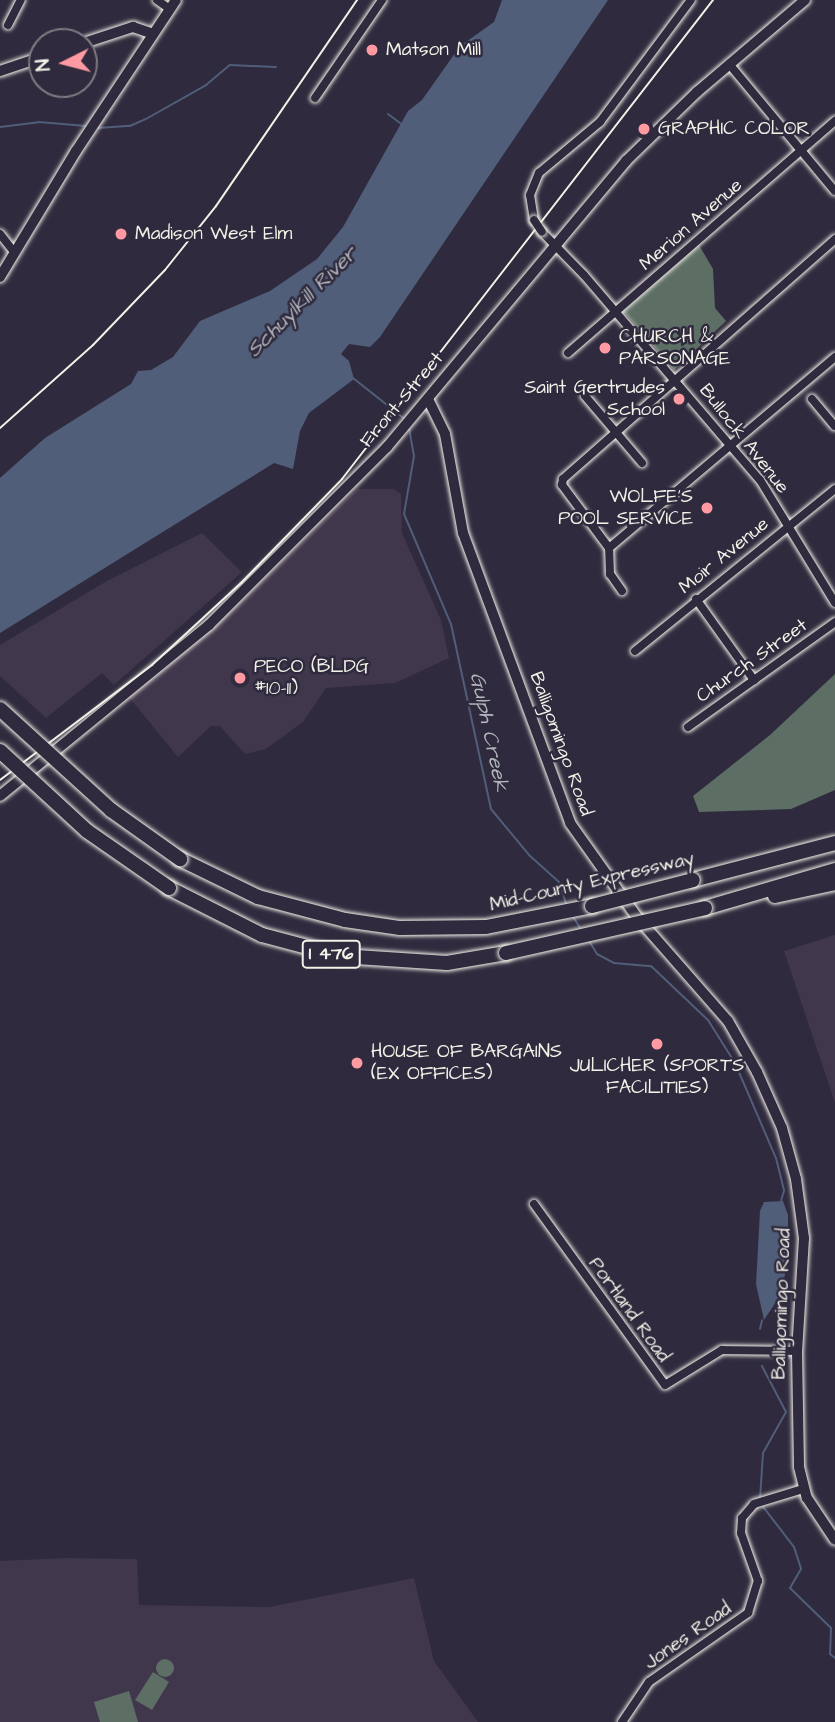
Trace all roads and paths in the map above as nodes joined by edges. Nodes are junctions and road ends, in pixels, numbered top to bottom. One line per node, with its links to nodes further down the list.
1 (21, 0): 7 (street)
2 (157, 0): 6 (street)
3 (382, 0): 13 (street)
4 (691, 0): 19 (street, Bullock Avenue, bridge)
5 (805, 0): 11 (main road, Front Street)
6 (173, 4): 8 (main road)
7 (8, 25)
8 (153, 34): 9 (main road); 20 (main road)
9 (98, 38)
10 (28, 62): 12 (main road)
11 (729, 65): 15 (street); 19 (main road, Front Street)
12 (0, 71)
13 (316, 98)
14 (835, 121): 15 (street, Merion Avenue)
15 (801, 151): 16 (street); 22 (street, Merion Avenue)
16 (835, 191)
17 (0, 234): 20 (street)
18 (835, 239): 25 (street)
19 (555, 245): 22 (street, Bullock Avenue); 27 (main road, Front Street)
20 (15, 253): 21 (main road)
21 (0, 277)
22 (616, 311): 23 (street, Merion Avenue); 25 (street, Bullock Avenue)
23 (568, 352)
24 (835, 357): 31 (street)
25 (675, 379): 30 (street); 31 (street, Bullock Avenue)
26 (585, 396): 30 (street)
27 (428, 399): 45 (main road, Front Street); 53 (main road, Balligomingo Road)
28 (812, 399): 29 (street)
29 (835, 426)
30 (615, 429): 32 (street); 35 (street)
31 (732, 446): 34 (street, Bullock Avenue); 35 (street)
32 (642, 463)
33 (835, 489): 34 (street, Moir Avenue)
34 (789, 524): 37 (street, Moir Avenue); 38 (street, Bullock Avenue)
35 (609, 548): 36 (street)
36 (622, 591)
37 (696, 599): 40 (street, Moir Avenue); 41 (street)
38 (835, 603)
39 (835, 622): 41 (street, Church Street)
40 (635, 651)
41 (754, 680): 43 (street, Church Street)
42 (0, 709): 48 (highway, Mid-County Expressway / I 476, bridge)
43 (688, 727)
44 (0, 751): 51 (highway, I 476, bridge)
45 (0, 796)
46 (835, 837): 48 (highway)
47 (835, 843): 48 (highway, Mid-County Expressway / I 476)
48 (777, 856)
49 (835, 870): 51 (highway, I 476)
50 (835, 883): 51 (highway)
51 (705, 908)
52 (534, 1204): 53 (street, Portland Road)
53 (797, 1351): 54 (main road, Balligomingo Road)
54 (803, 1489): 55 (main road, Balligomingo Road); 56 (street, Jones Road)
55 (835, 1540)
56 (622, 1722)

